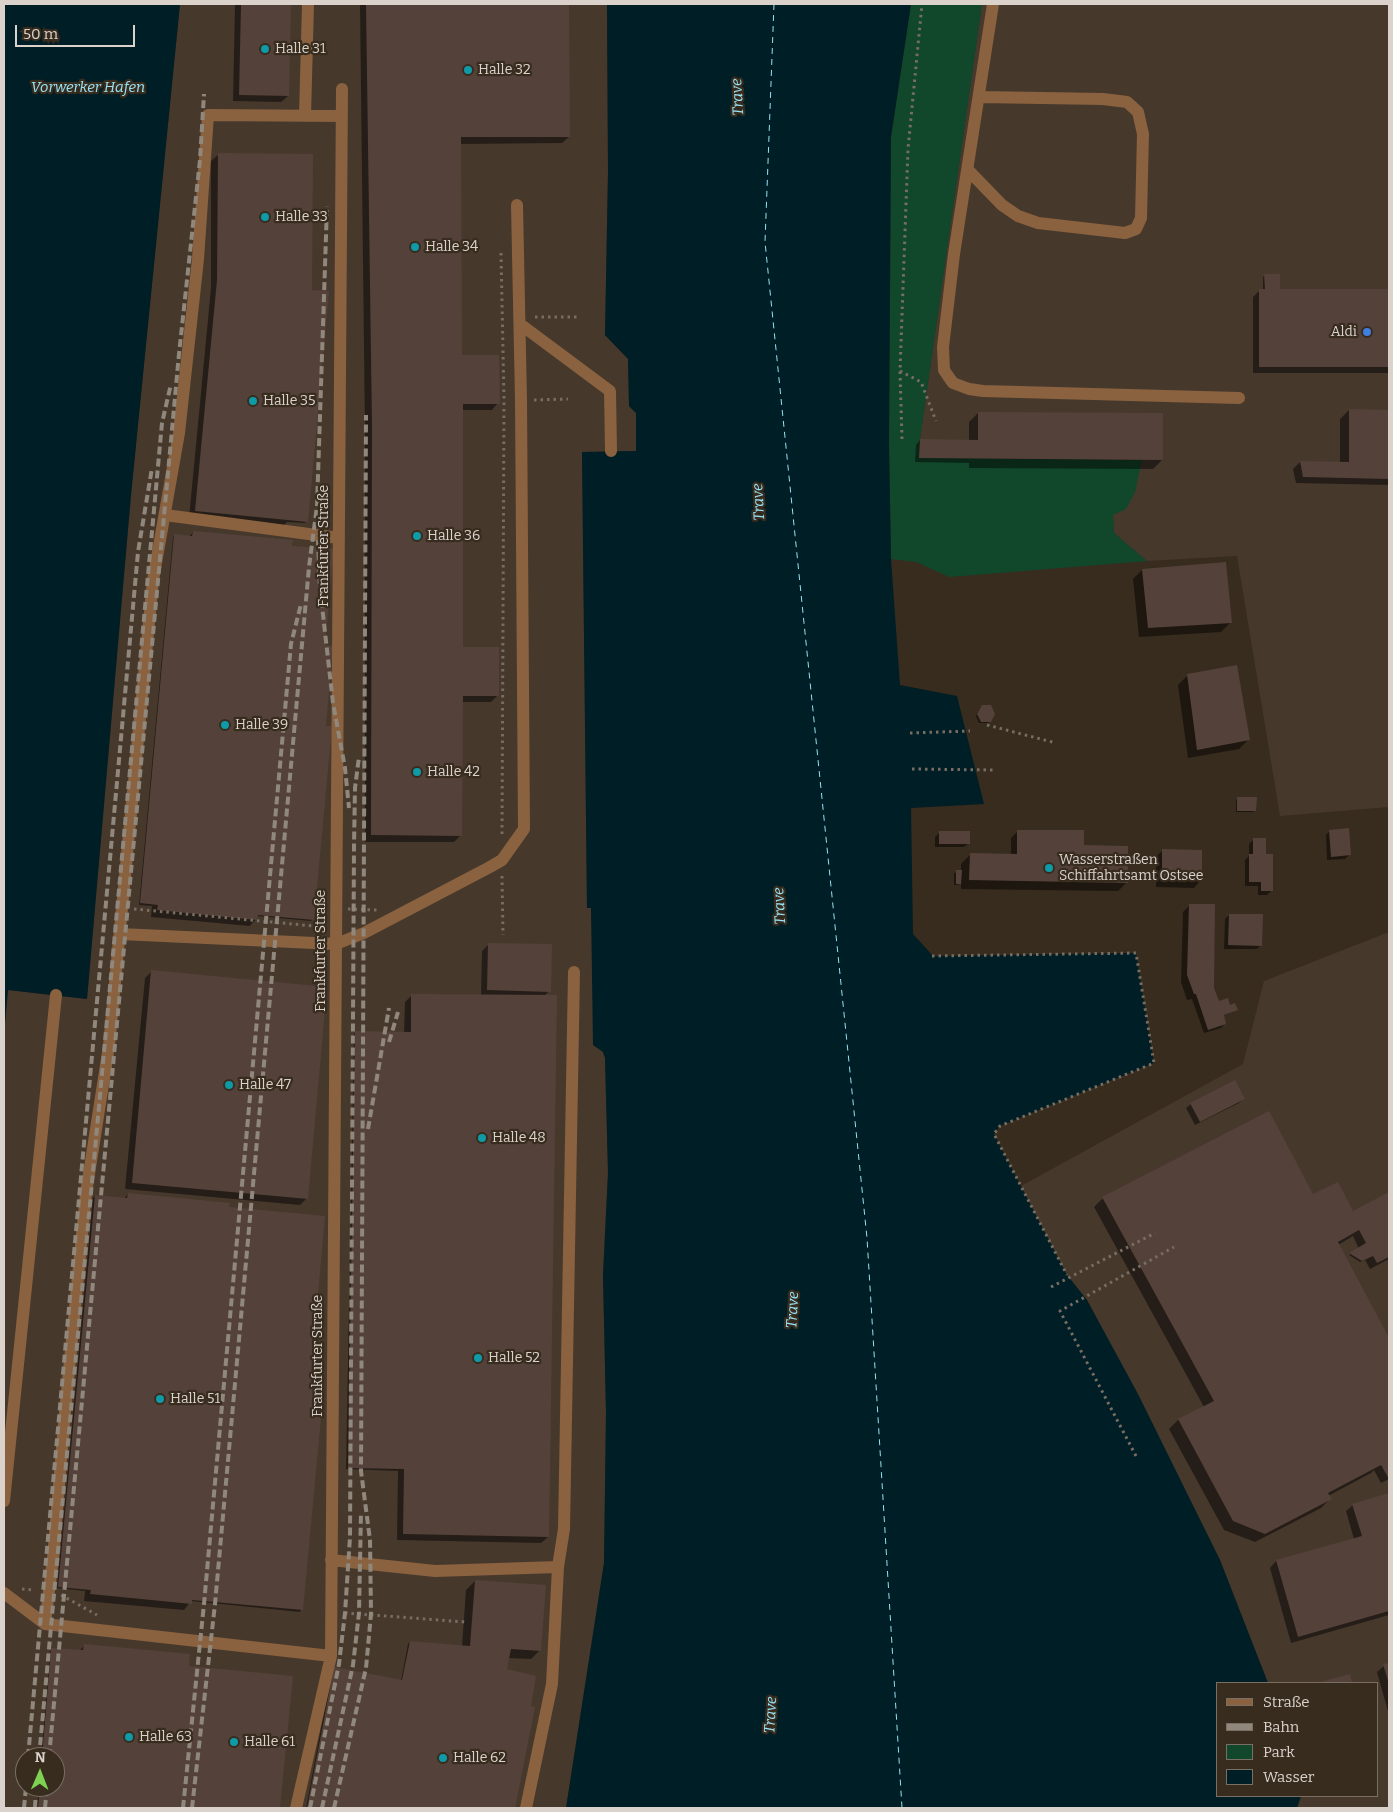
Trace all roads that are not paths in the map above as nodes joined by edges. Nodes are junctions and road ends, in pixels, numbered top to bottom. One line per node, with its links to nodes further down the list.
1 (308, 4): 5 (street)
2 (994, 4): 4 (street)
3 (342, 89): 6 (street, Frankfurter Straße)
4 (979, 97): 7 (street); 7 (street)
5 (305, 116): 6 (street); 12 (street)
6 (342, 116): 13 (street, Frankfurter Straße)
7 (968, 170): 10 (street)
8 (517, 205): 9 (street)
9 (520, 321): 11 (street); 15 (street)
10 (1239, 398)
11 (611, 452)
12 (165, 515): 13 (street); 14 (street)
13 (338, 538): 15 (street, Frankfurter Straße)
14 (120, 934): 15 (street); 22 (street)
15 (336, 944): 19 (street, Frankfurter Straße)
16 (574, 972): 20 (street)
17 (56, 995): 18 (street)
18 (4, 1501)
19 (332, 1560): 20 (street); 23 (street, Frankfurter Straße)
20 (558, 1568): 25 (street)
21 (9, 1590): 22 (street)
22 (45, 1624): 23 (street)
23 (331, 1656): 24 (street, Frankfurter Straße)
24 (296, 1808)
25 (526, 1808)

